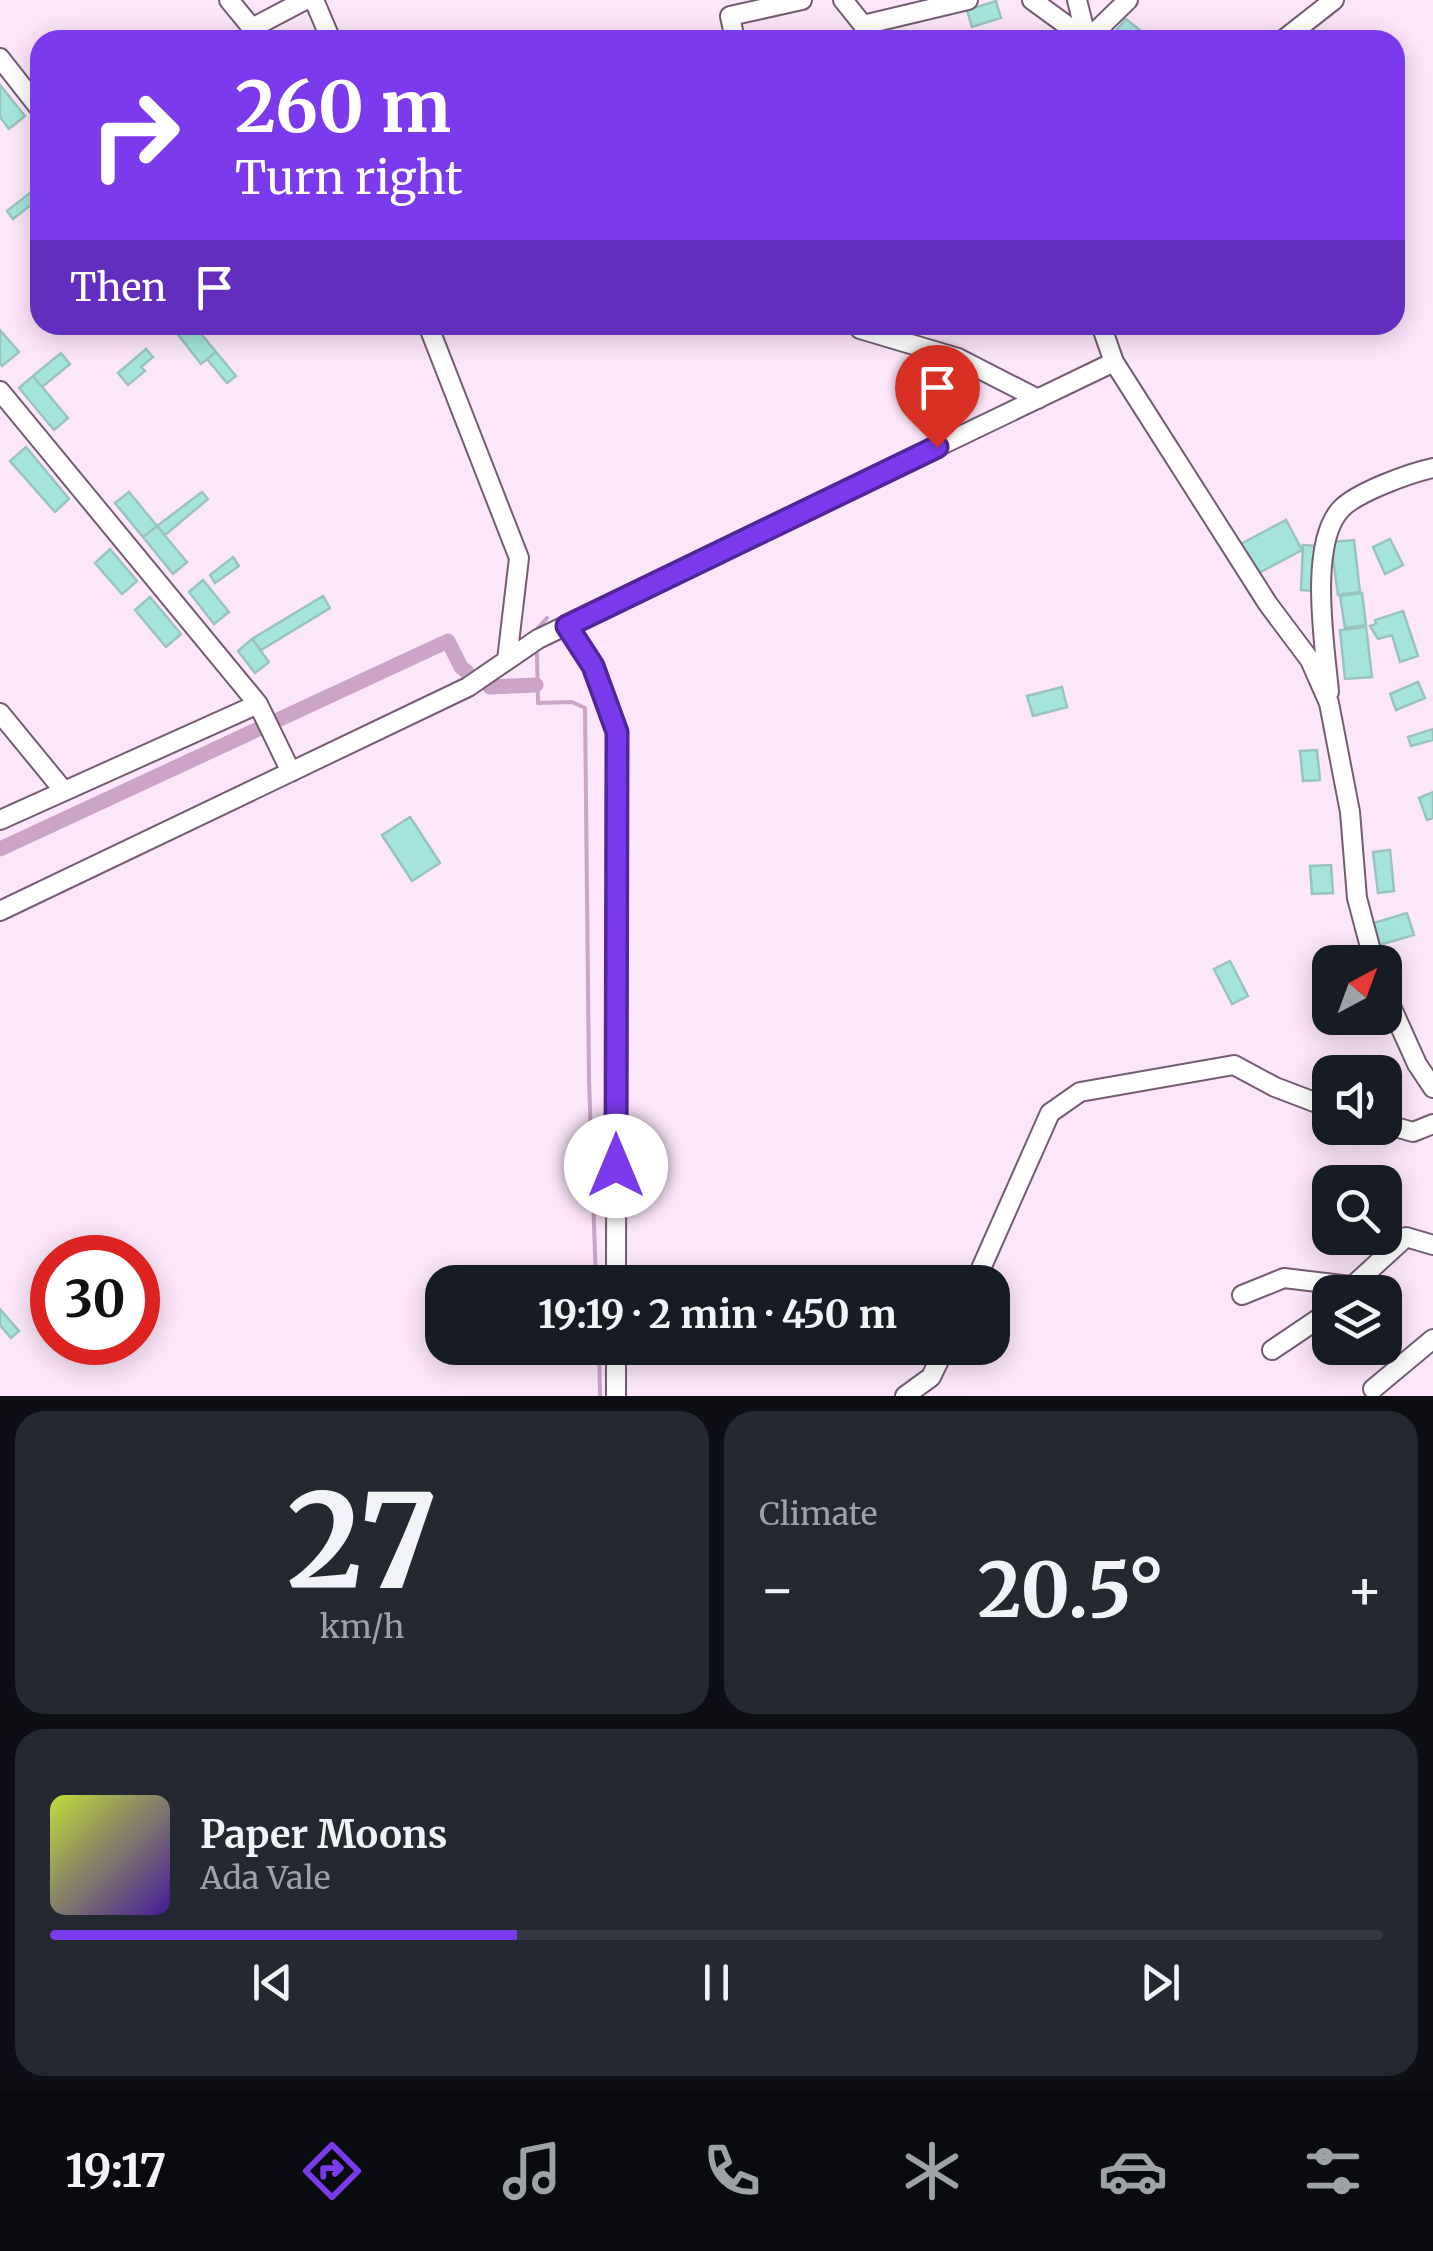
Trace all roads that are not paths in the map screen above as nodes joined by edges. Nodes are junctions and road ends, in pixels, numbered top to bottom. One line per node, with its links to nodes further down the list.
1 (229, 0): 2 (street)
2 (305, 0)
3 (314, 0): 11 (street)
4 (802, 0): 12 (street)
5 (844, 0): 6 (street)
6 (968, 0)
7 (1032, 0): 13 (street)
8 (1077, 0): 14 (street)
9 (1128, 0): 15 (street)
10 (1334, 0): 16 (street)
11 (328, 30)
12 (733, 30)
13 (1073, 30)
14 (1084, 30)
15 (1097, 30)
16 (1295, 30)
17 (0, 58): 18 (street)
18 (30, 96)
19 (432, 335): 27 (street)
20 (880, 335): 24 (street)
21 (1104, 335): 22 (street)
22 (1114, 362): 24 (street); 28 (street)
23 (0, 391): 29 (street)
24 (1038, 398): 26 (street)
25 (1433, 468): 28 (street)
26 (567, 626): 27 (street); 42 (street)
27 (507, 660): 31 (street)
28 (1329, 703): 35 (street)
29 (258, 705): 31 (street); 32 (street)
30 (0, 714): 32 (street)
31 (291, 772): 34 (street)
32 (64, 792): 33 (street)
33 (0, 820)
34 (0, 911)
35 (1369, 945)
36 (1402, 1031): 37 (street)
37 (1433, 1088)
38 (1312, 1101): 43 (street)
39 (1433, 1124): 40 (street)
40 (1402, 1129)
41 (1433, 1244): 44 (street)
42 (616, 1265)
43 (982, 1265)
44 (1364, 1275)
45 (1312, 1283): 46 (street)
46 (1242, 1295)
47 (1312, 1322): 49 (street)
48 (1433, 1339): 52 (street)
49 (1272, 1350)
50 (616, 1365): 53 (street)
51 (937, 1365): 54 (street)
52 (1373, 1389)
53 (616, 1396)
54 (905, 1396)

